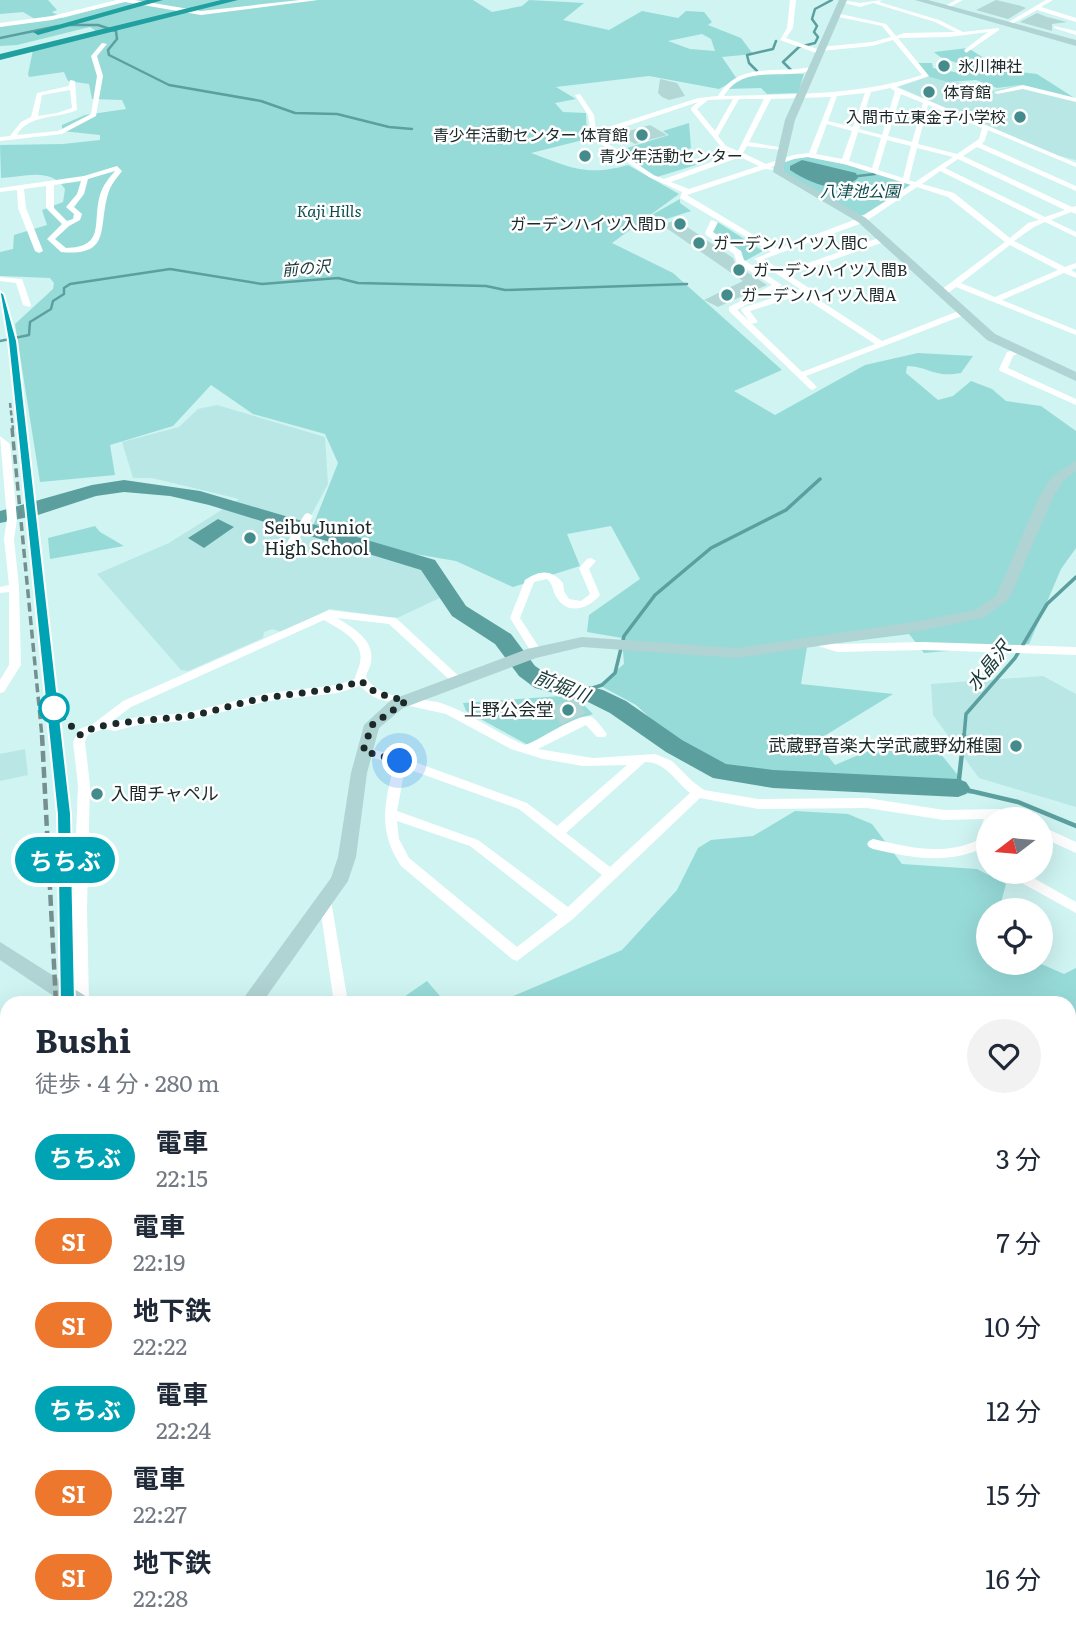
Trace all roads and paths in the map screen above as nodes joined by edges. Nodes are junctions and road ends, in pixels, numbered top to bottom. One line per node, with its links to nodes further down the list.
1 (126, 0): 6 (street); 13 (street)
2 (158, 0): 19 (highway)
3 (175, 0): 19 (highway)
4 (221, 0): 20 (highway)
5 (233, 0): 20 (highway)
6 (315, 0)
7 (793, 0): 32 (street)
8 (919, 0): 15 (street)
9 (960, 0): 15 (street)
10 (1050, 0): 16 (street)
11 (843, 1): 12 (street); 17 (street)
12 (877, 1): 24 (street)
13 (103, 2): 19 (street)
14 (79, 4): 19 (street)
15 (946, 7): 22 (street)
16 (1037, 8): 18 (street); 22 (street)
17 (836, 15): 27 (street); 32 (street)
18 (1076, 20)
19 (93, 22): 20 (highway); 21 (street); 26 (highway); 31 (highway); 34 (highway)
20 (125, 23)
21 (0, 25)
22 (1003, 25): 24 (street); 28 (street); 33 (street)
23 (1056, 27): 25 (street)
24 (961, 33): 27 (street)
25 (1076, 34): 28 (street)
26 (26, 35)
27 (895, 36): 32 (street); 36 (street)
28 (1064, 40): 29 (street)
29 (1076, 43)
30 (104, 44): 57 (street)
31 (0, 47)
32 (820, 50): 35 (street)
33 (966, 51)
34 (0, 55)
35 (811, 69): 39 (street); 43 (street)
36 (896, 89): 38 (street); 47 (street); 56 (street)
37 (997, 92): 46 (street)
38 (868, 93): 44 (street); 53 (street)
39 (800, 94): 42 (street); 44 (street); 62 (street)
40 (578, 95): 54 (street)
41 (738, 96): 42 (street); 43 (street); 55 (street)
42 (769, 96): 59 (street)
43 (720, 97): 45 (street)
44 (834, 97): 51 (street)
45 (706, 98): 48 (street); 54 (street)
46 (1076, 100)
47 (926, 102): 52 (street); 60 (street)
48 (693, 109): 49 (street); 55 (street)
49 (684, 114)
50 (34, 118): 50 (street); 57 (street)
51 (826, 122): 53 (street); 64 (street)
52 (985, 129): 61 (street); 68 (street)
53 (857, 130): 56 (street); 67 (street)
54 (594, 134): 78 (street)
55 (715, 136): 63 (street)
56 (886, 137): 60 (street); 72 (street)
57 (12, 138): 58 (street)
58 (0, 139)
59 (746, 144): 62 (street); 63 (street)
60 (915, 144): 65 (street); 77 (street)
61 (977, 144): 65 (street); 75 (street)
62 (781, 148): 66 (street)
63 (741, 153): 69 (street); 78 (street)
64 (812, 155): 66 (street); 67 (street)
65 (957, 156): 70 (street); 85 (street)
66 (779, 162): 69 (street); 74 (street)
67 (845, 162): 72 (street)
68 (1076, 165): 71 (street)
69 (767, 167): 74 (street); 84 (street)
70 (939, 168): 80 (street); 87 (street)
71 (1066, 169)
72 (876, 170): 77 (street)
73 (1056, 172): 75 (street)
74 (783, 176): 86 (street)
75 (1047, 176): 82 (street)
76 (85, 178): 79 (street); 89 (street); 91 (street)
77 (906, 179): 80 (street)
78 (663, 182): 84 (street)
79 (50, 183): 81 (street); 89 (street)
80 (918, 183): 86 (street); 93 (street)
81 (20, 188): 83 (street); 91 (street)
82 (1076, 189)
83 (0, 190)
84 (689, 192): 94 (street)
85 (1074, 210): 87 (street)
86 (862, 220): 92 (street); 94 (street)
87 (1045, 220): 90 (street); 93 (street)
88 (715, 222): 110 (street)
89 (66, 223): 91 (street)
90 (1076, 235)
91 (51, 239)
92 (884, 239): 97 (street); 102 (street)
93 (1010, 243): 96 (street); 100 (street)
94 (776, 252): 97 (street)
95 (1076, 265): 96 (street)
96 (1064, 270): 98 (street); 103 (street)
97 (782, 275): 101 (street)
98 (1076, 276)
99 (0, 279): 104 (street)
100 (956, 284): 102 (street); 103 (street)
101 (801, 292): 106 (street); 108 (street)
102 (944, 292): 105 (street)
103 (995, 300): 107 (street)
104 (27, 305)
105 (964, 312): 108 (street); 109 (street)
106 (763, 331)
107 (1076, 333)
108 (881, 344): 110 (street)
109 (1017, 352): 111 (street); 113 (street)
110 (801, 375): 112 (street)
111 (1076, 377)
112 (813, 387)
113 (1076, 402)
114 (0, 439): 119 (street)
115 (1076, 465): 122 (street)
116 (308, 516): 117 (street)
117 (291, 544)
118 (591, 561): 124 (street)
119 (14, 587): 120 (street); 127 (street)
120 (0, 590)
121 (324, 616): 125 (street); 126 (street); 129 (street)
122 (818, 642): 123 (street); 124 (street)
123 (1076, 650)
124 (535, 653): 125 (street)
125 (457, 680): 128 (street)
126 (361, 681): 128 (street); 129 (street)
127 (0, 689)
128 (406, 701): 131 (street); 132 (street)
129 (101, 724): 150 (street)
130 (601, 734): 131 (street)
131 (524, 749): 133 (street)
132 (363, 751): 134 (street); 145 (street)
133 (642, 758): 135 (street); 138 (street)
134 (400, 761): 136 (street); 138 (street)
135 (699, 792): 137 (street); 143 (street)
136 (391, 814): 147 (street); 147 (street)
137 (976, 818)
138 (558, 833): 143 (street)
139 (1054, 837): 142 (street)
140 (873, 844): 141 (street)
141 (976, 848)
142 (1076, 848)
143 (611, 875): 147 (street)
144 (1034, 884): 146 (street)
145 (326, 901): 151 (street); 152 (street)
146 (1076, 908)
147 (568, 915)
148 (0, 950): 149 (street)
149 (70, 996)
150 (81, 996)
151 (255, 996)
152 (340, 996)

